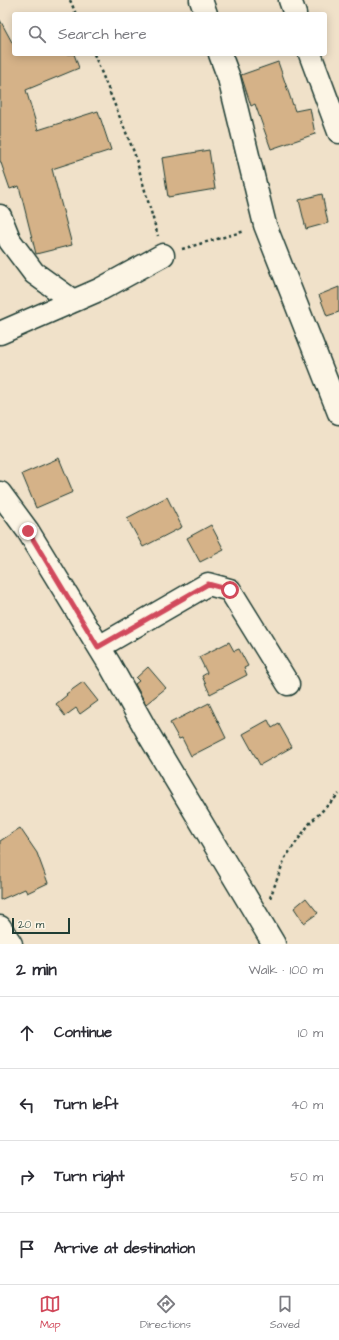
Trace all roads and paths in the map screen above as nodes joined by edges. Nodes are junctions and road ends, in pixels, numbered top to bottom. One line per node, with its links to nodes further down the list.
1 (70, 0): 4 (path)
2 (201, 0): 5 (street)
3 (290, 0): 6 (street)
4 (75, 12)
5 (205, 12)
6 (294, 12)
7 (95, 56): 13 (path)
8 (221, 56): 12 (street)
9 (311, 56): 10 (street)
10 (339, 132)
11 (0, 216): 14 (street)
12 (265, 225): 13 (path); 16 (street)
13 (163, 255): 14 (street)
14 (73, 301): 15 (street)
15 (0, 333)
16 (339, 413)
17 (0, 493): 18 (street)
18 (98, 647): 19 (street); 21 (street)
19 (288, 684)
20 (339, 794): 21 (path)
21 (261, 922): 24 (street)
22 (0, 927): 23 (street)
23 (11, 944)
24 (274, 944)

